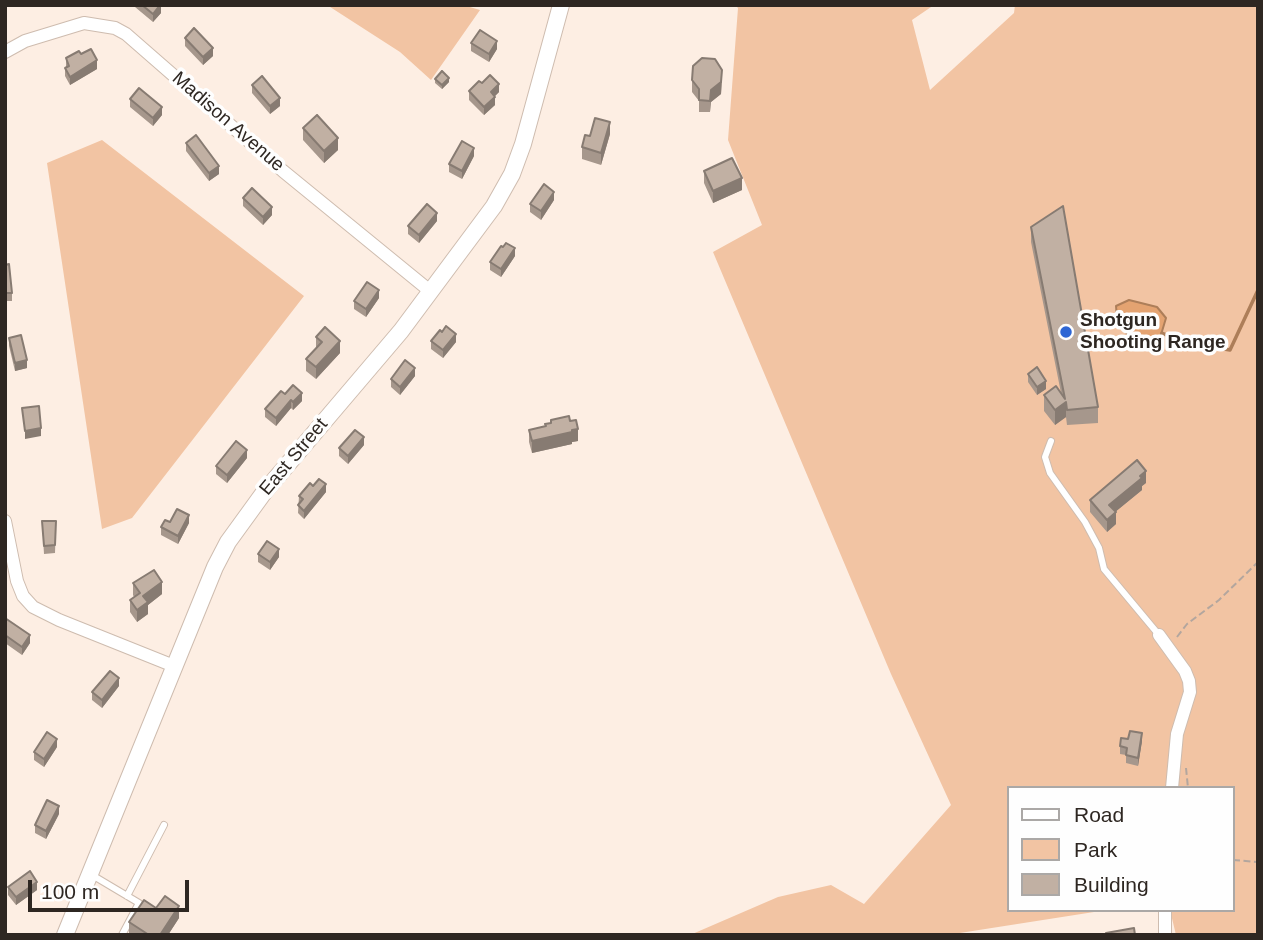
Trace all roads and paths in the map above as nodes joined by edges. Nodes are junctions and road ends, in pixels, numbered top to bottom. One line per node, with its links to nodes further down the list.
1 (561, 5): 3 (street, East Street)
2 (5, 52): 3 (street, Madison Avenue)
3 (429, 291): 9 (street, East Street)
4 (1051, 441): 7 (lane)
5 (5, 522): 9 (street)
6 (1258, 562): 8 (path)
7 (1159, 635): 8 (street)
8 (1169, 647): 10 (street)
9 (174, 666): 14 (street, East Street)
10 (1172, 786)
11 (164, 825): 15 (lane)
12 (1235, 860): 13 (path)
13 (1258, 862)
14 (91, 874): 15 (lane); 17 (street, East Street)
15 (127, 896): 18 (lane)
16 (1165, 912): 19 (street)
17 (65, 935)
18 (122, 935)
19 (1165, 935)

